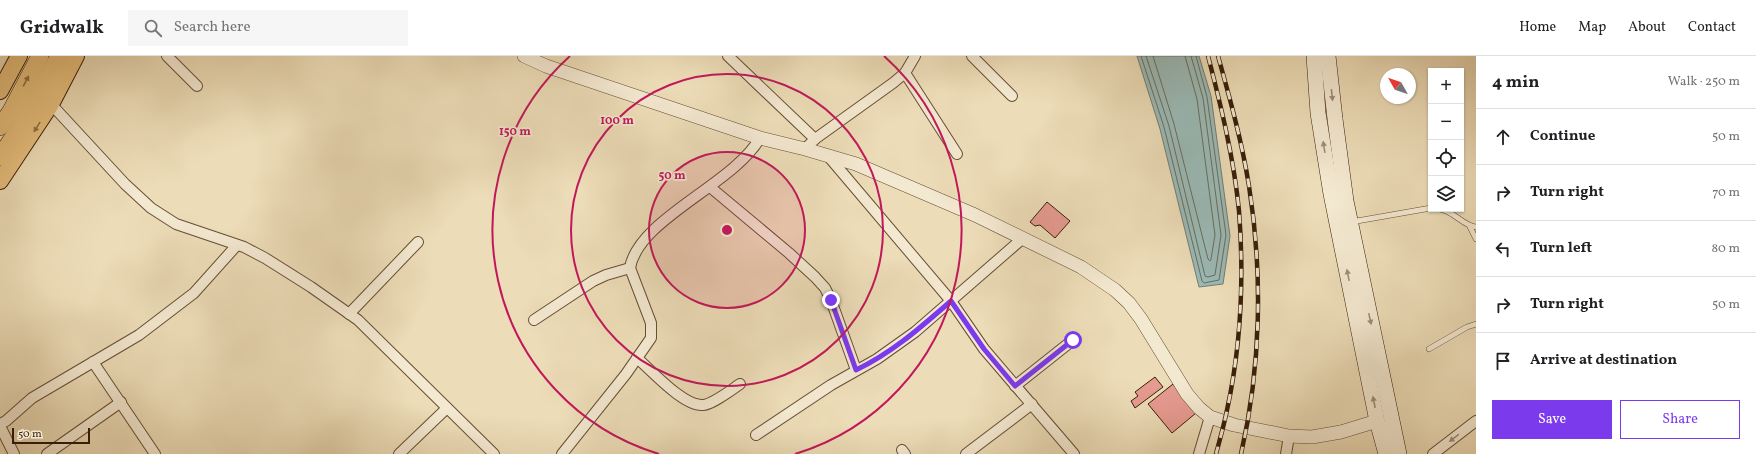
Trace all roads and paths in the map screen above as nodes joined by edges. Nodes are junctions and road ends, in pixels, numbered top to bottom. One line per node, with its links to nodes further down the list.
1 (19, 56): 13 (main road)
2 (40, 56): 16 (highway, one-way to 2)
3 (59, 56): 22 (highway)
4 (76, 56): 15 (main road)
5 (167, 56): 12 (street)
6 (524, 56): 17 (street)
7 (728, 56): 18 (street)
8 (915, 56): 11 (street)
9 (972, 56): 14 (street)
10 (1323, 58): 27 (main road, one-way to 27); 50 (main road, one-way to 10)
11 (905, 73): 18 (street); 20 (street)
12 (197, 86)
13 (0, 91)
14 (1012, 96)
15 (51, 104): 23 (main road, one-way to 23); 33 (street)
16 (0, 127)
17 (760, 138): 19 (street); 24 (street)
18 (815, 139): 19 (street)
19 (805, 148): 21 (street)
20 (957, 154)
21 (828, 156): 30 (street); 35 (street)
22 (0, 157)
23 (0, 181)
24 (710, 187): 34 (street); 43 (street)
25 (1428, 209): 27 (lane)
26 (1448, 212): 28 (lane)
27 (1351, 222): 66 (main road, one-way to 66)
28 (1470, 227): 29 (lane); 31 (lane)
29 (1476, 227)
30 (1022, 239): 35 (street); 49 (street)
31 (1476, 239)
32 (418, 242): 36 (street)
33 (237, 245): 36 (street); 42 (street)
34 (630, 268): 37 (street); 41 (street)
35 (951, 301): 43 (street); 45 (street)
36 (349, 314): 48 (street)
37 (534, 320)
38 (1476, 324): 40 (lane)
39 (1073, 340): 45 (street)
40 (1429, 349)
41 (637, 358): 44 (street); 60 (street)
42 (93, 362): 46 (street); 52 (street)
43 (856, 370): 53 (street)
44 (740, 384)
45 (1015, 386): 47 (street)
46 (120, 402): 56 (street); 57 (street)
47 (1032, 404): 61 (street); 62 (street)
48 (447, 408): 58 (street); 59 (street)
49 (1210, 417): 54 (street); 63 (street)
50 (1377, 421): 54 (street); 65 (main road)
51 (1476, 421): 67 (street, one-way to 67)
52 (0, 425): 55 (street)
53 (756, 435)
54 (1289, 436): 64 (street)
55 (14, 454)
56 (47, 454)
57 (155, 454)
58 (399, 454)
59 (494, 454)
60 (562, 454)
61 (966, 454)
62 (1074, 454)
63 (1199, 454)
64 (1286, 454)
65 (1386, 454)
66 (1399, 454)
67 (1433, 454)

